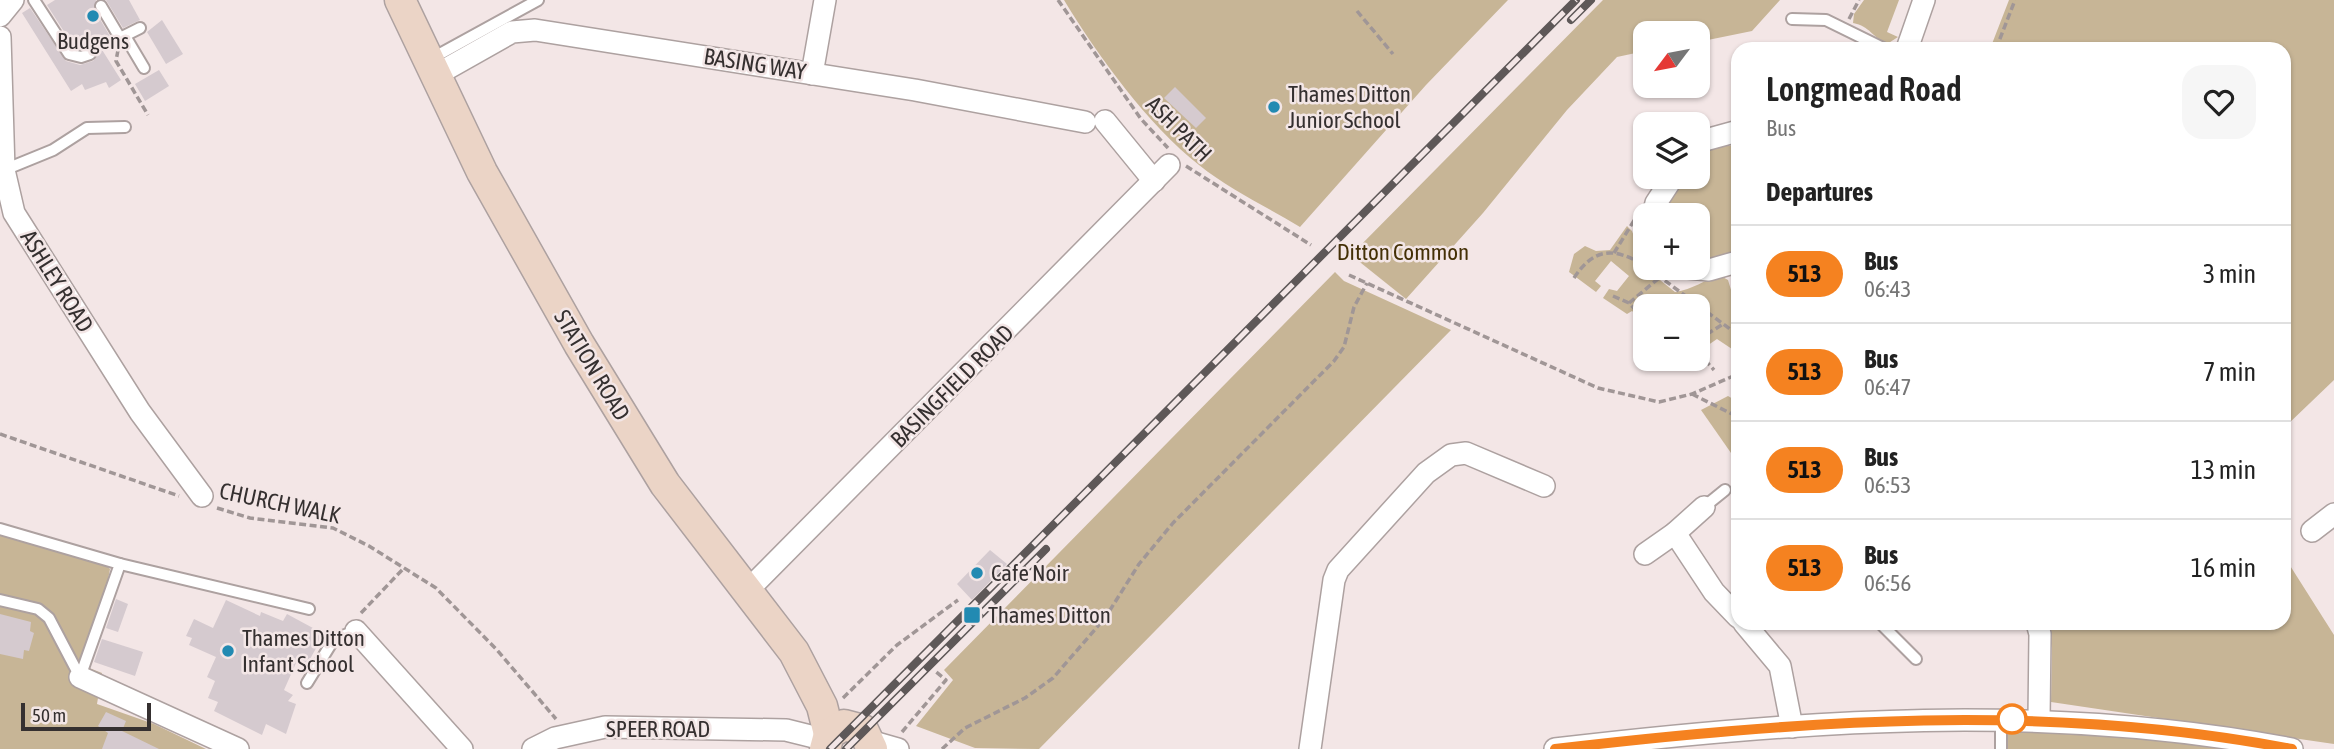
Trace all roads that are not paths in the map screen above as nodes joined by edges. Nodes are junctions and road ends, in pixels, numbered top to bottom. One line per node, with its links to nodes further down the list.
1 (13, 0): 8 (street)
2 (34, 0): 15 (lane)
3 (400, 0): 17 (main road, STATION ROAD)
4 (538, 0): 17 (lane)
5 (825, 0): 18 (street)
6 (1924, 0): 14 (street)
7 (101, 6): 12 (lane)
8 (0, 16)
9 (1792, 19): 13 (lane)
10 (140, 28): 12 (lane)
11 (0, 37): 19 (street, ASHLEY ROAD)
12 (122, 37): 16 (lane)
13 (1873, 42)
14 (1909, 42)
15 (90, 54)
16 (144, 68)
17 (430, 69): 18 (street, BASING WAY); 37 (main road, STATION ROAD)
18 (812, 74): 23 (street, BASING WAY)
19 (2, 87): 24 (street, ASHLEY ROAD)
20 (125, 127): 24 (lane)
21 (1731, 133): 22 (street)
22 (1710, 139)
23 (1169, 165): 37 (street, BASINGFIELD ROAD)
24 (2, 171): 29 (street, ASHLEY ROAD)
25 (1731, 266): 26 (street)
26 (1710, 270)
27 (1544, 486): 58 (street)
28 (1724, 490): 30 (lane)
29 (203, 501)
30 (1704, 507): 34 (street)
31 (2334, 514): 33 (street)
32 (0, 529): 36 (lane)
33 (2312, 531)
34 (1675, 533): 35 (street); 40 (street)
35 (1645, 554)
36 (120, 564): 39 (lane); 46 (lane)
37 (748, 590): 51 (main road, STATION ROAD)
38 (0, 600): 46 (lane)
39 (310, 609)
40 (1731, 610)
41 (1750, 630): 50 (street)
42 (1887, 630): 45 (lane)
43 (2039, 630): 49 (street)
44 (362, 637): 47 (lane); 56 (street)
45 (1916, 659)
46 (80, 677): 55 (street)
47 (307, 683)
48 (2001, 719): 49 (street); 50 (street); 60 (lane)
49 (2039, 719): 61 (street)
50 (1791, 727): 54 (street)
51 (829, 728): 52 (street); 52 (street, SPEER ROAD); 53 (main road)
52 (786, 730): 57 (street, SPEER ROAD)
53 (882, 746)
54 (1601, 747): 59 (street)
55 (238, 749)
56 (462, 749)
57 (533, 749)
58 (1310, 749)
59 (1555, 749)
60 (2001, 749)
61 (2292, 749)

